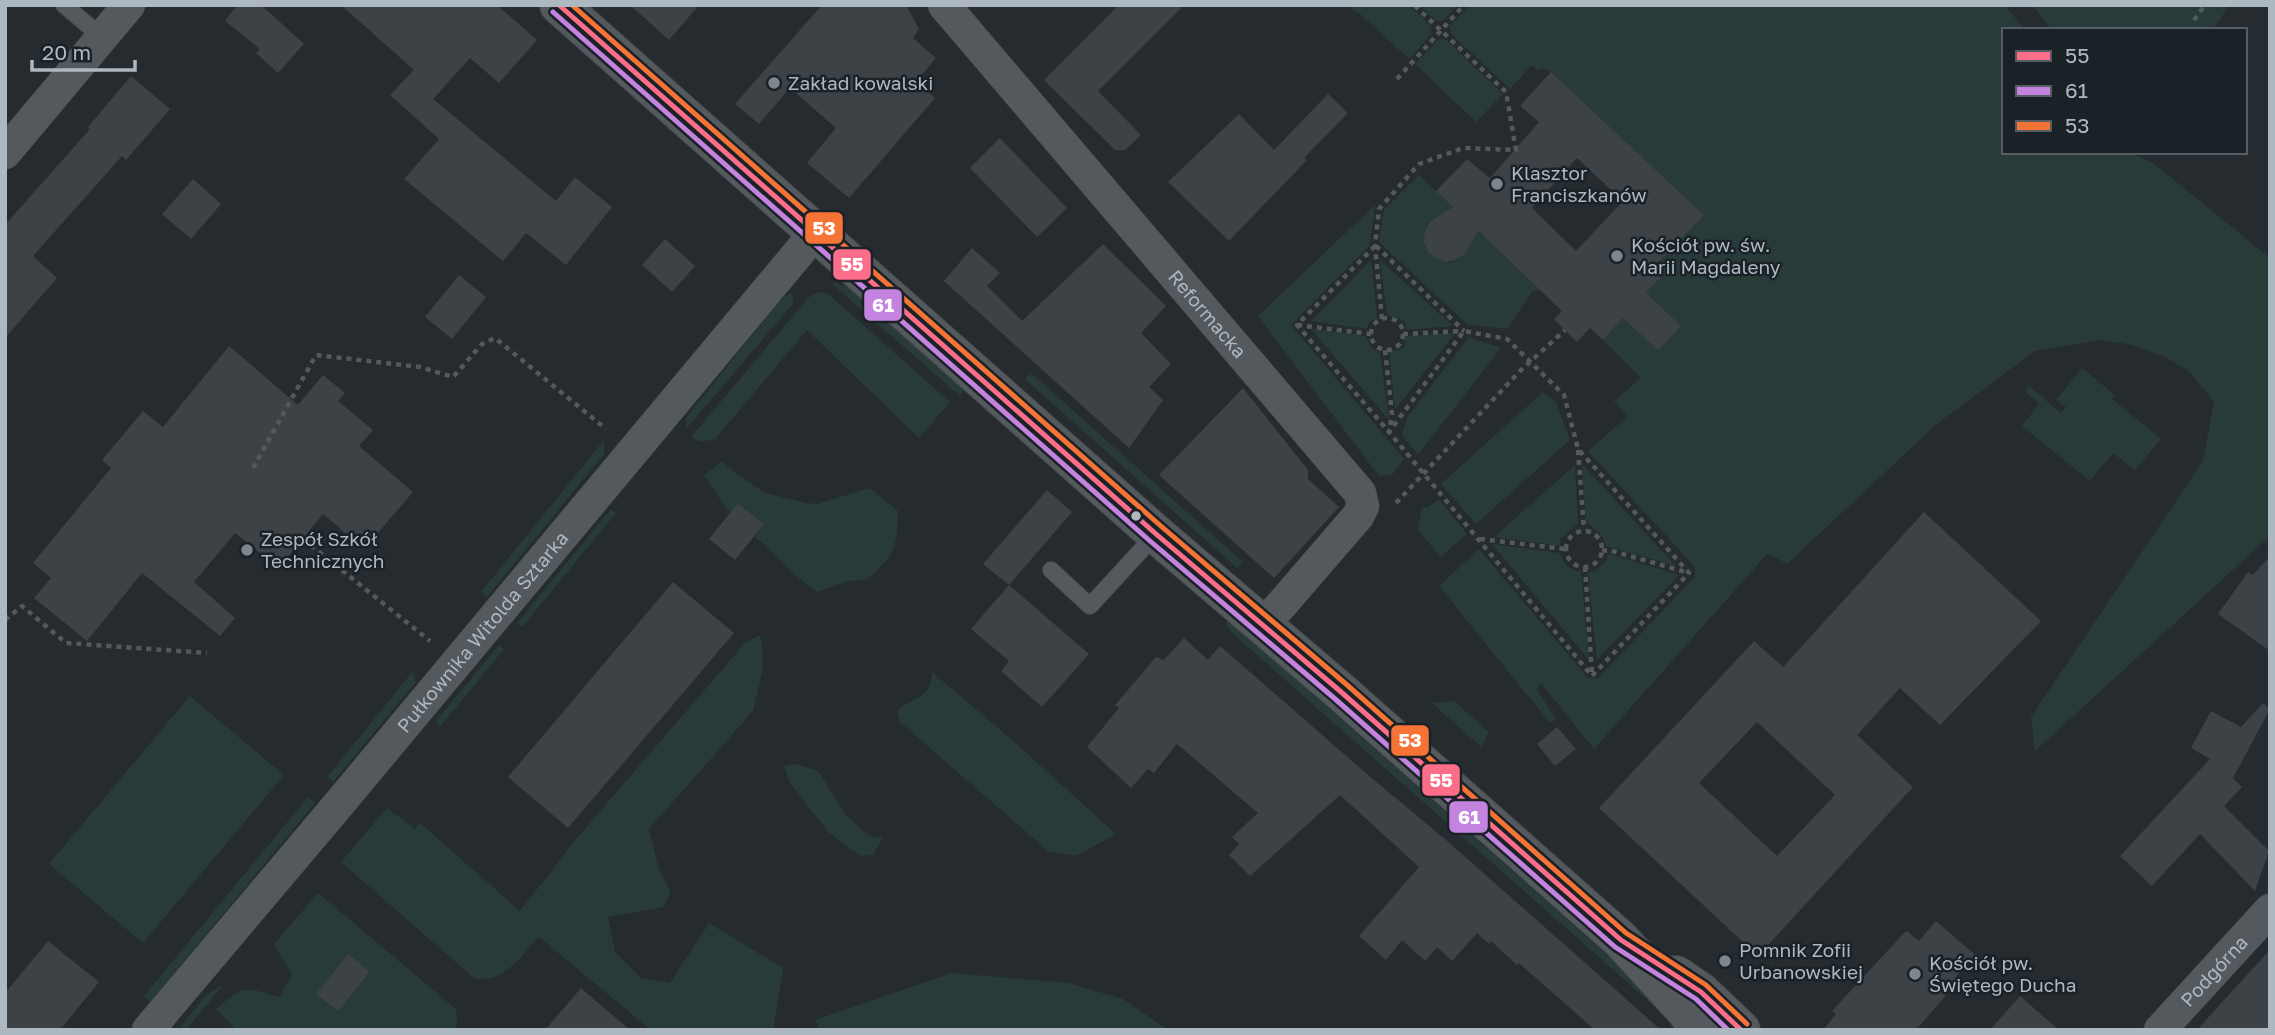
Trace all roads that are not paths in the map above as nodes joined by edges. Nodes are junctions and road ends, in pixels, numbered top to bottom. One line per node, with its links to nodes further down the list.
1 (64, 5): 5 (lane)
2 (129, 5): 5 (street)
3 (559, 5): 7 (street)
4 (944, 5): 10 (street, Reformacka)
5 (102, 37): 6 (street)
6 (5, 153)
7 (816, 232): 8 (street); 13 (street, Pułkownika Witolda Sztarka)
8 (1156, 534): 9 (lane); 10 (street)
9 (1051, 570)
10 (1263, 626): 12 (street)
11 (2270, 910): 16 (street, Podgórna)
12 (1621, 940): 14 (street); 15 (street)
13 (148, 1030)
14 (1700, 1030)
15 (1741, 1030)
16 (2160, 1030)

